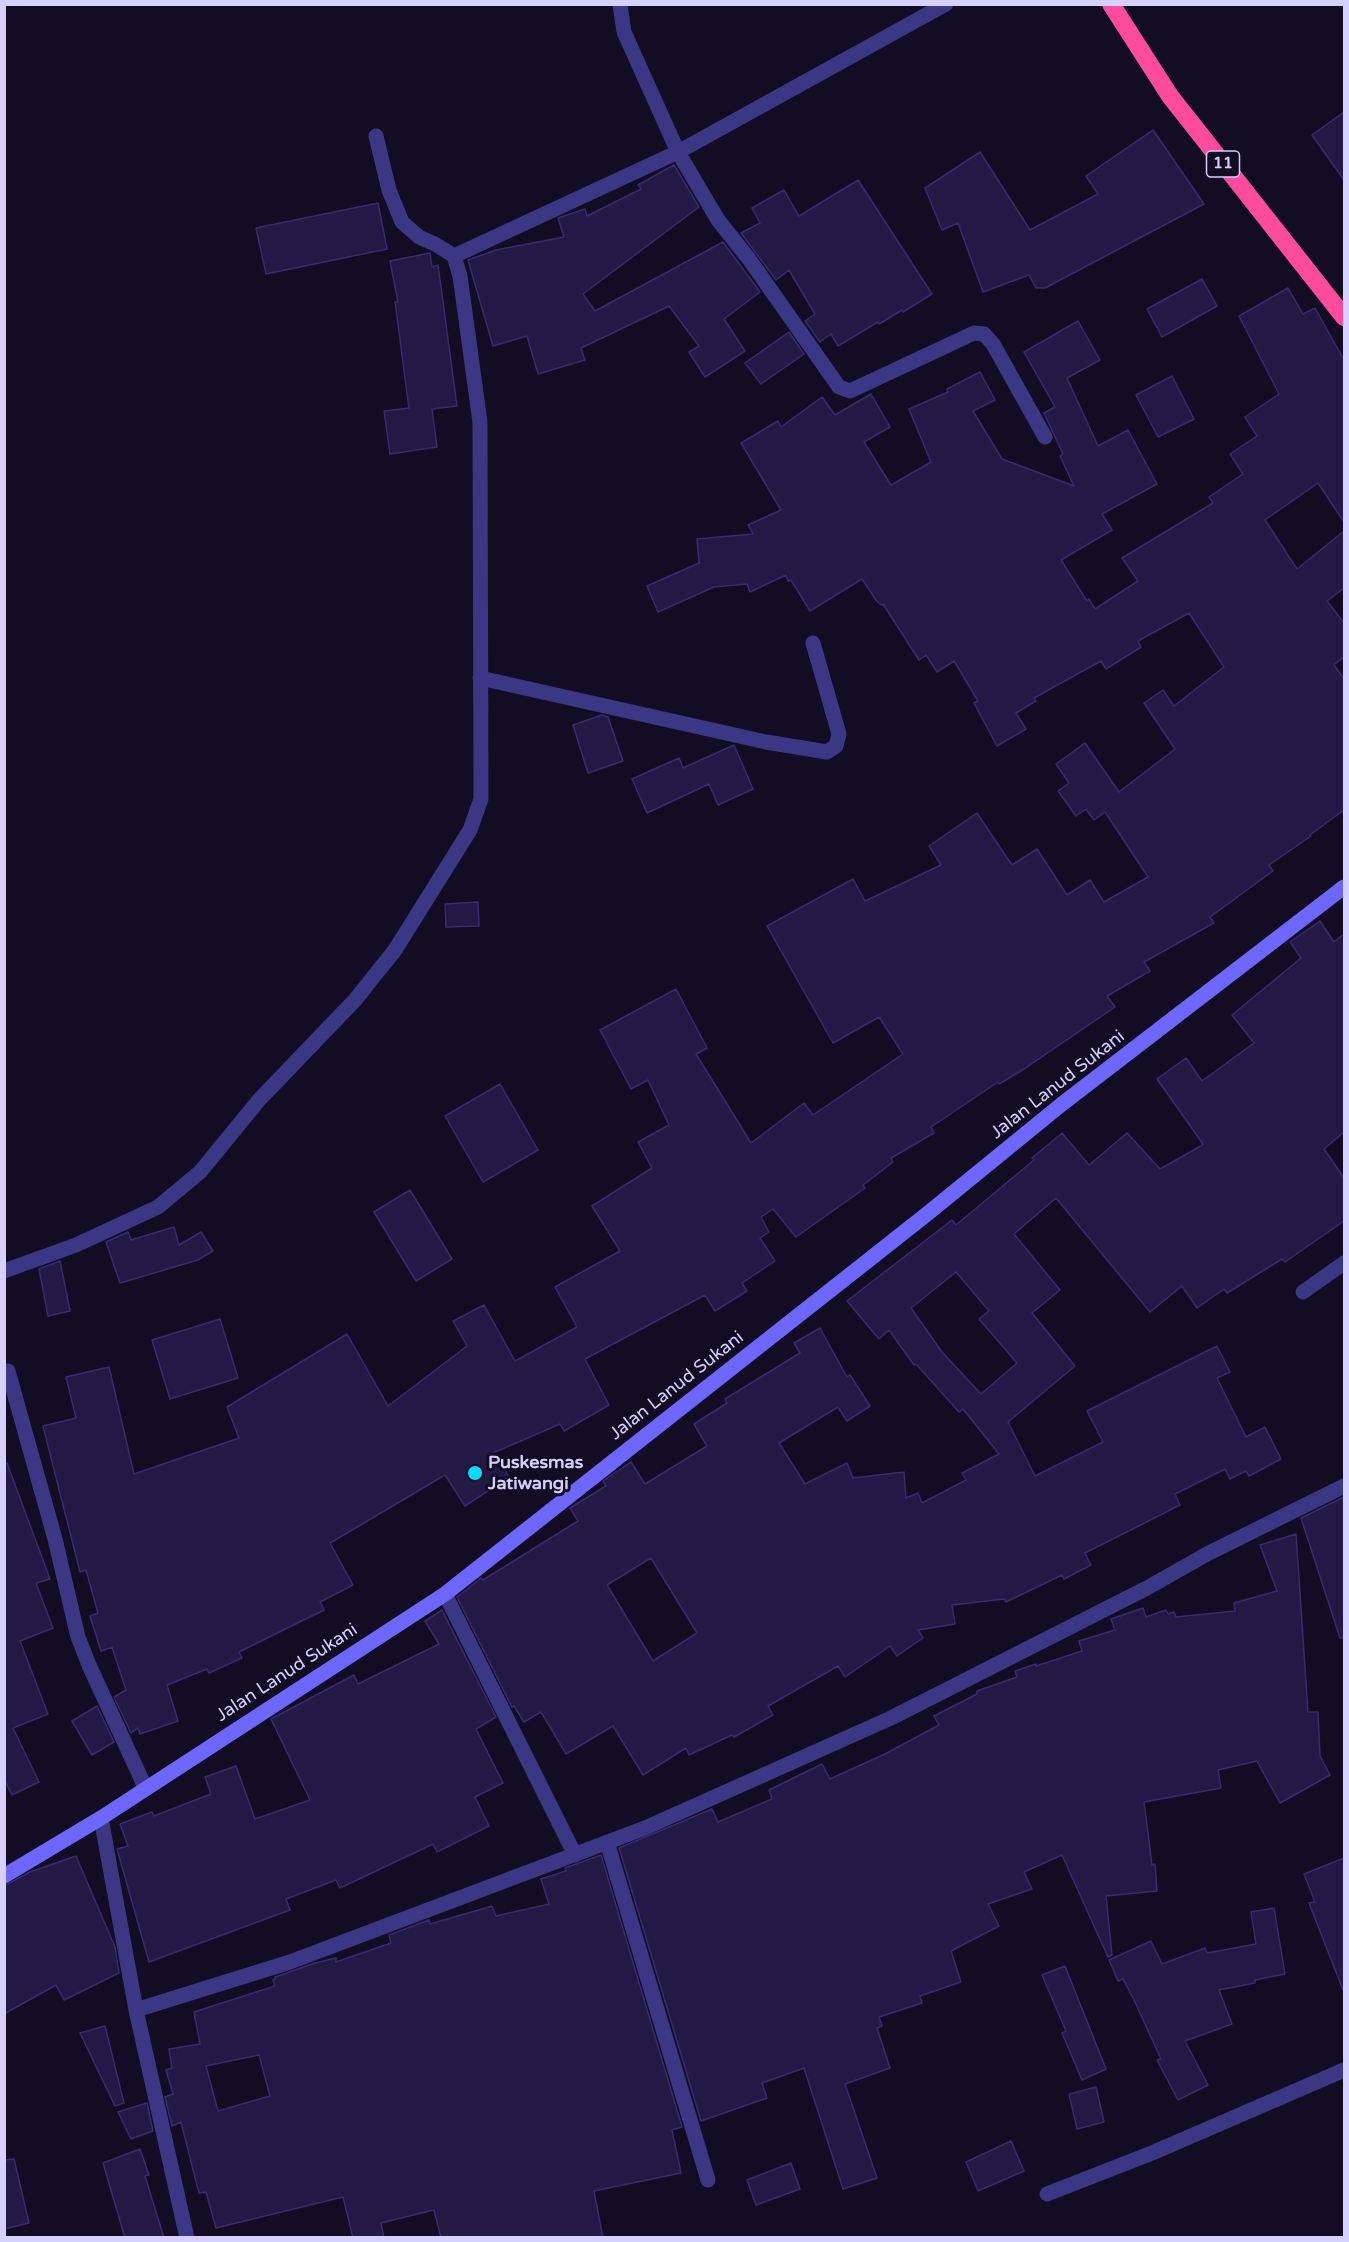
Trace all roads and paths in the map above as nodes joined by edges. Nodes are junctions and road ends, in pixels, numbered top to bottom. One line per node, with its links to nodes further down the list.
1 (620, 4): 5 (street)
2 (946, 4): 5 (street)
3 (1111, 4): 7 (highway, 11)
4 (376, 136): 6 (street)
5 (678, 152): 6 (street); 8 (street)
6 (454, 256): 10 (street)
7 (1344, 317)
8 (1045, 437)
9 (813, 643): 10 (street)
10 (480, 678): 13 (street)
11 (1344, 887): 17 (street, Jalan Lanud Sukani)
12 (1344, 1263): 14 (street)
13 (4, 1271)
14 (1303, 1292)
15 (8, 1371): 18 (street)
16 (1344, 1486): 20 (street)
17 (445, 1594): 18 (street, Jalan Lanud Sukani); 21 (street)
18 (145, 1787): 19 (street, Jalan Lanud Sukani)
19 (101, 1818): 22 (street, Jalan Lanud Sukani); 23 (street)
20 (607, 1842): 21 (street); 25 (street)
21 (575, 1855): 23 (street)
22 (4, 1876)
23 (136, 2010): 27 (street)
24 (1344, 2070): 26 (street)
25 (708, 2180)
26 (1047, 2194)
27 (187, 2238)

